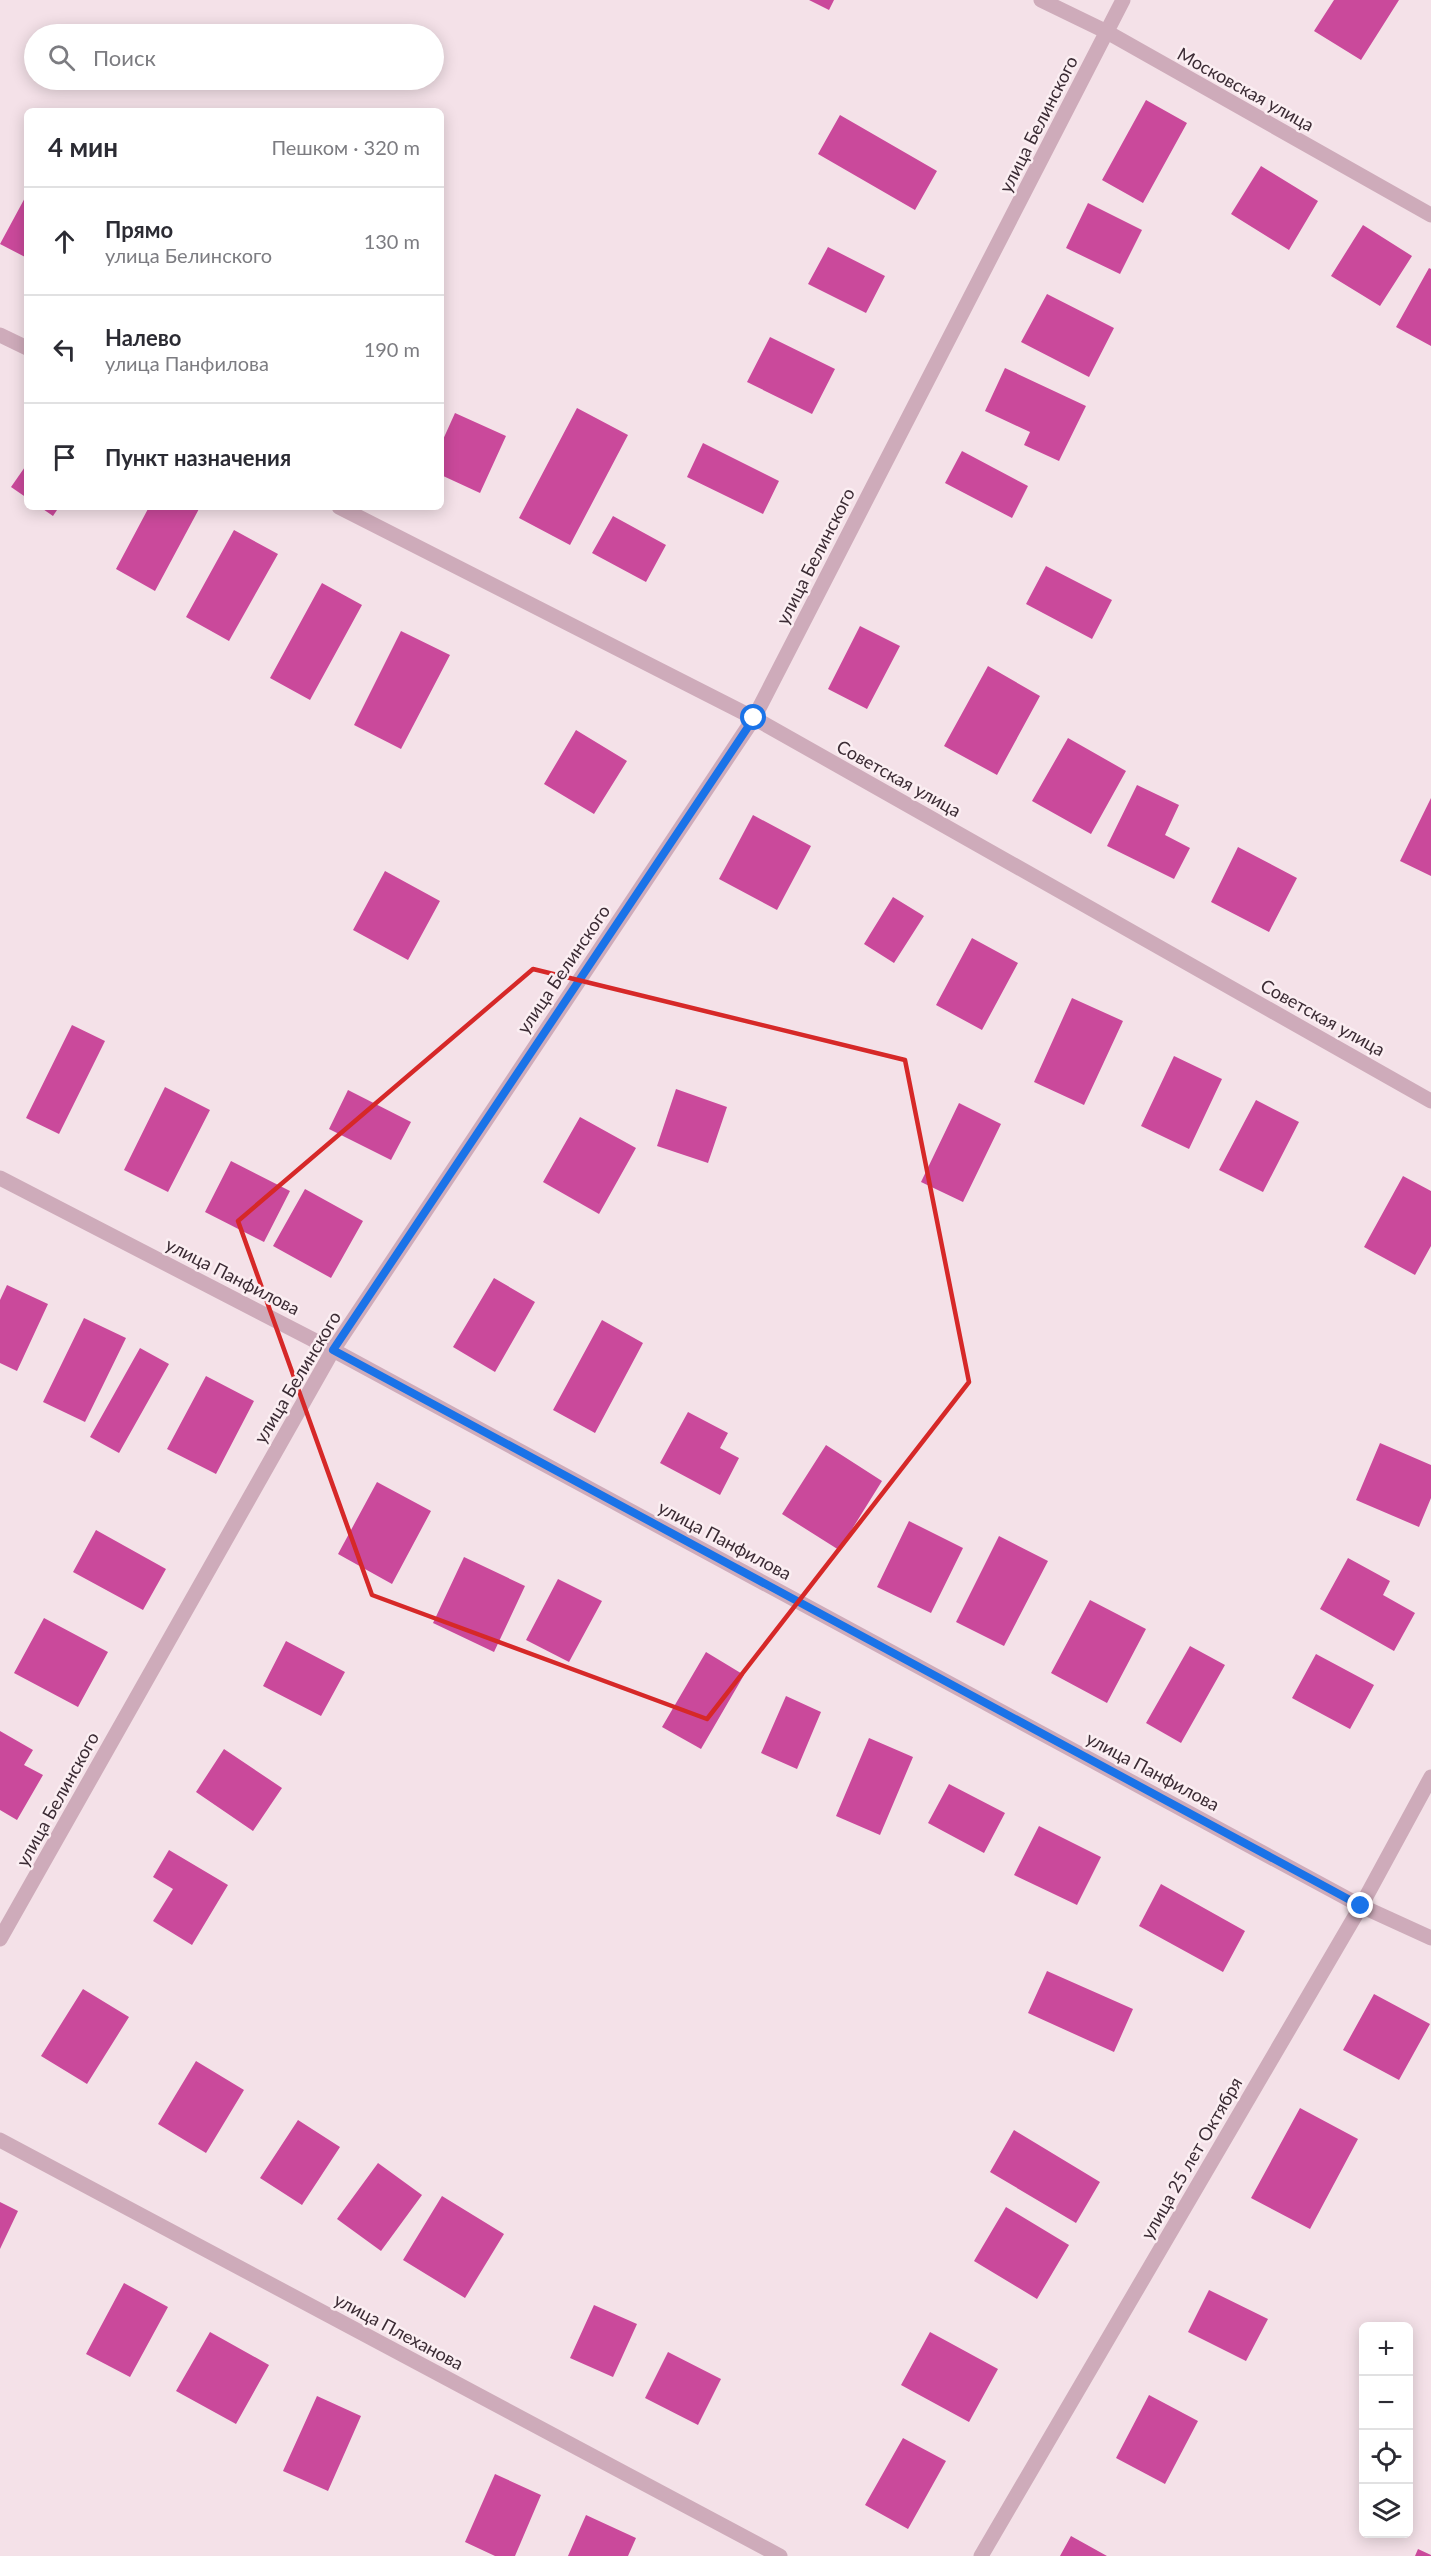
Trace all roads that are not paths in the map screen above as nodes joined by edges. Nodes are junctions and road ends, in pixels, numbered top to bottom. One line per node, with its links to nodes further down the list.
1 (1041, 0): 3 (street, Московская улица)
2 (1123, 0): 3 (street, улица Белинского)
3 (1107, 32): 4 (street, Московская улица); 8 (street, улица Белинского)
4 (1431, 215)
5 (0, 334): 6 (street)
6 (24, 346)
7 (345, 510): 8 (street, Советская улица)
8 (754, 718): 9 (street, Советская улица); 11 (street, улица Белинского)
9 (1431, 1101)
10 (0, 1178): 11 (street, улица Панфилова)
11 (333, 1350): 13 (street, улица Панфилова); 15 (street, улица Белинского)
12 (1431, 1777): 13 (street, улица 25 лет Октября)
13 (1361, 1906): 14 (street, улица Панфилова); 18 (street, улица 25 лет Октября)
14 (1431, 1938)
15 (0, 1939)
16 (0, 2140): 17 (street, улица Плеханова)
17 (780, 2556)
18 (981, 2556)

